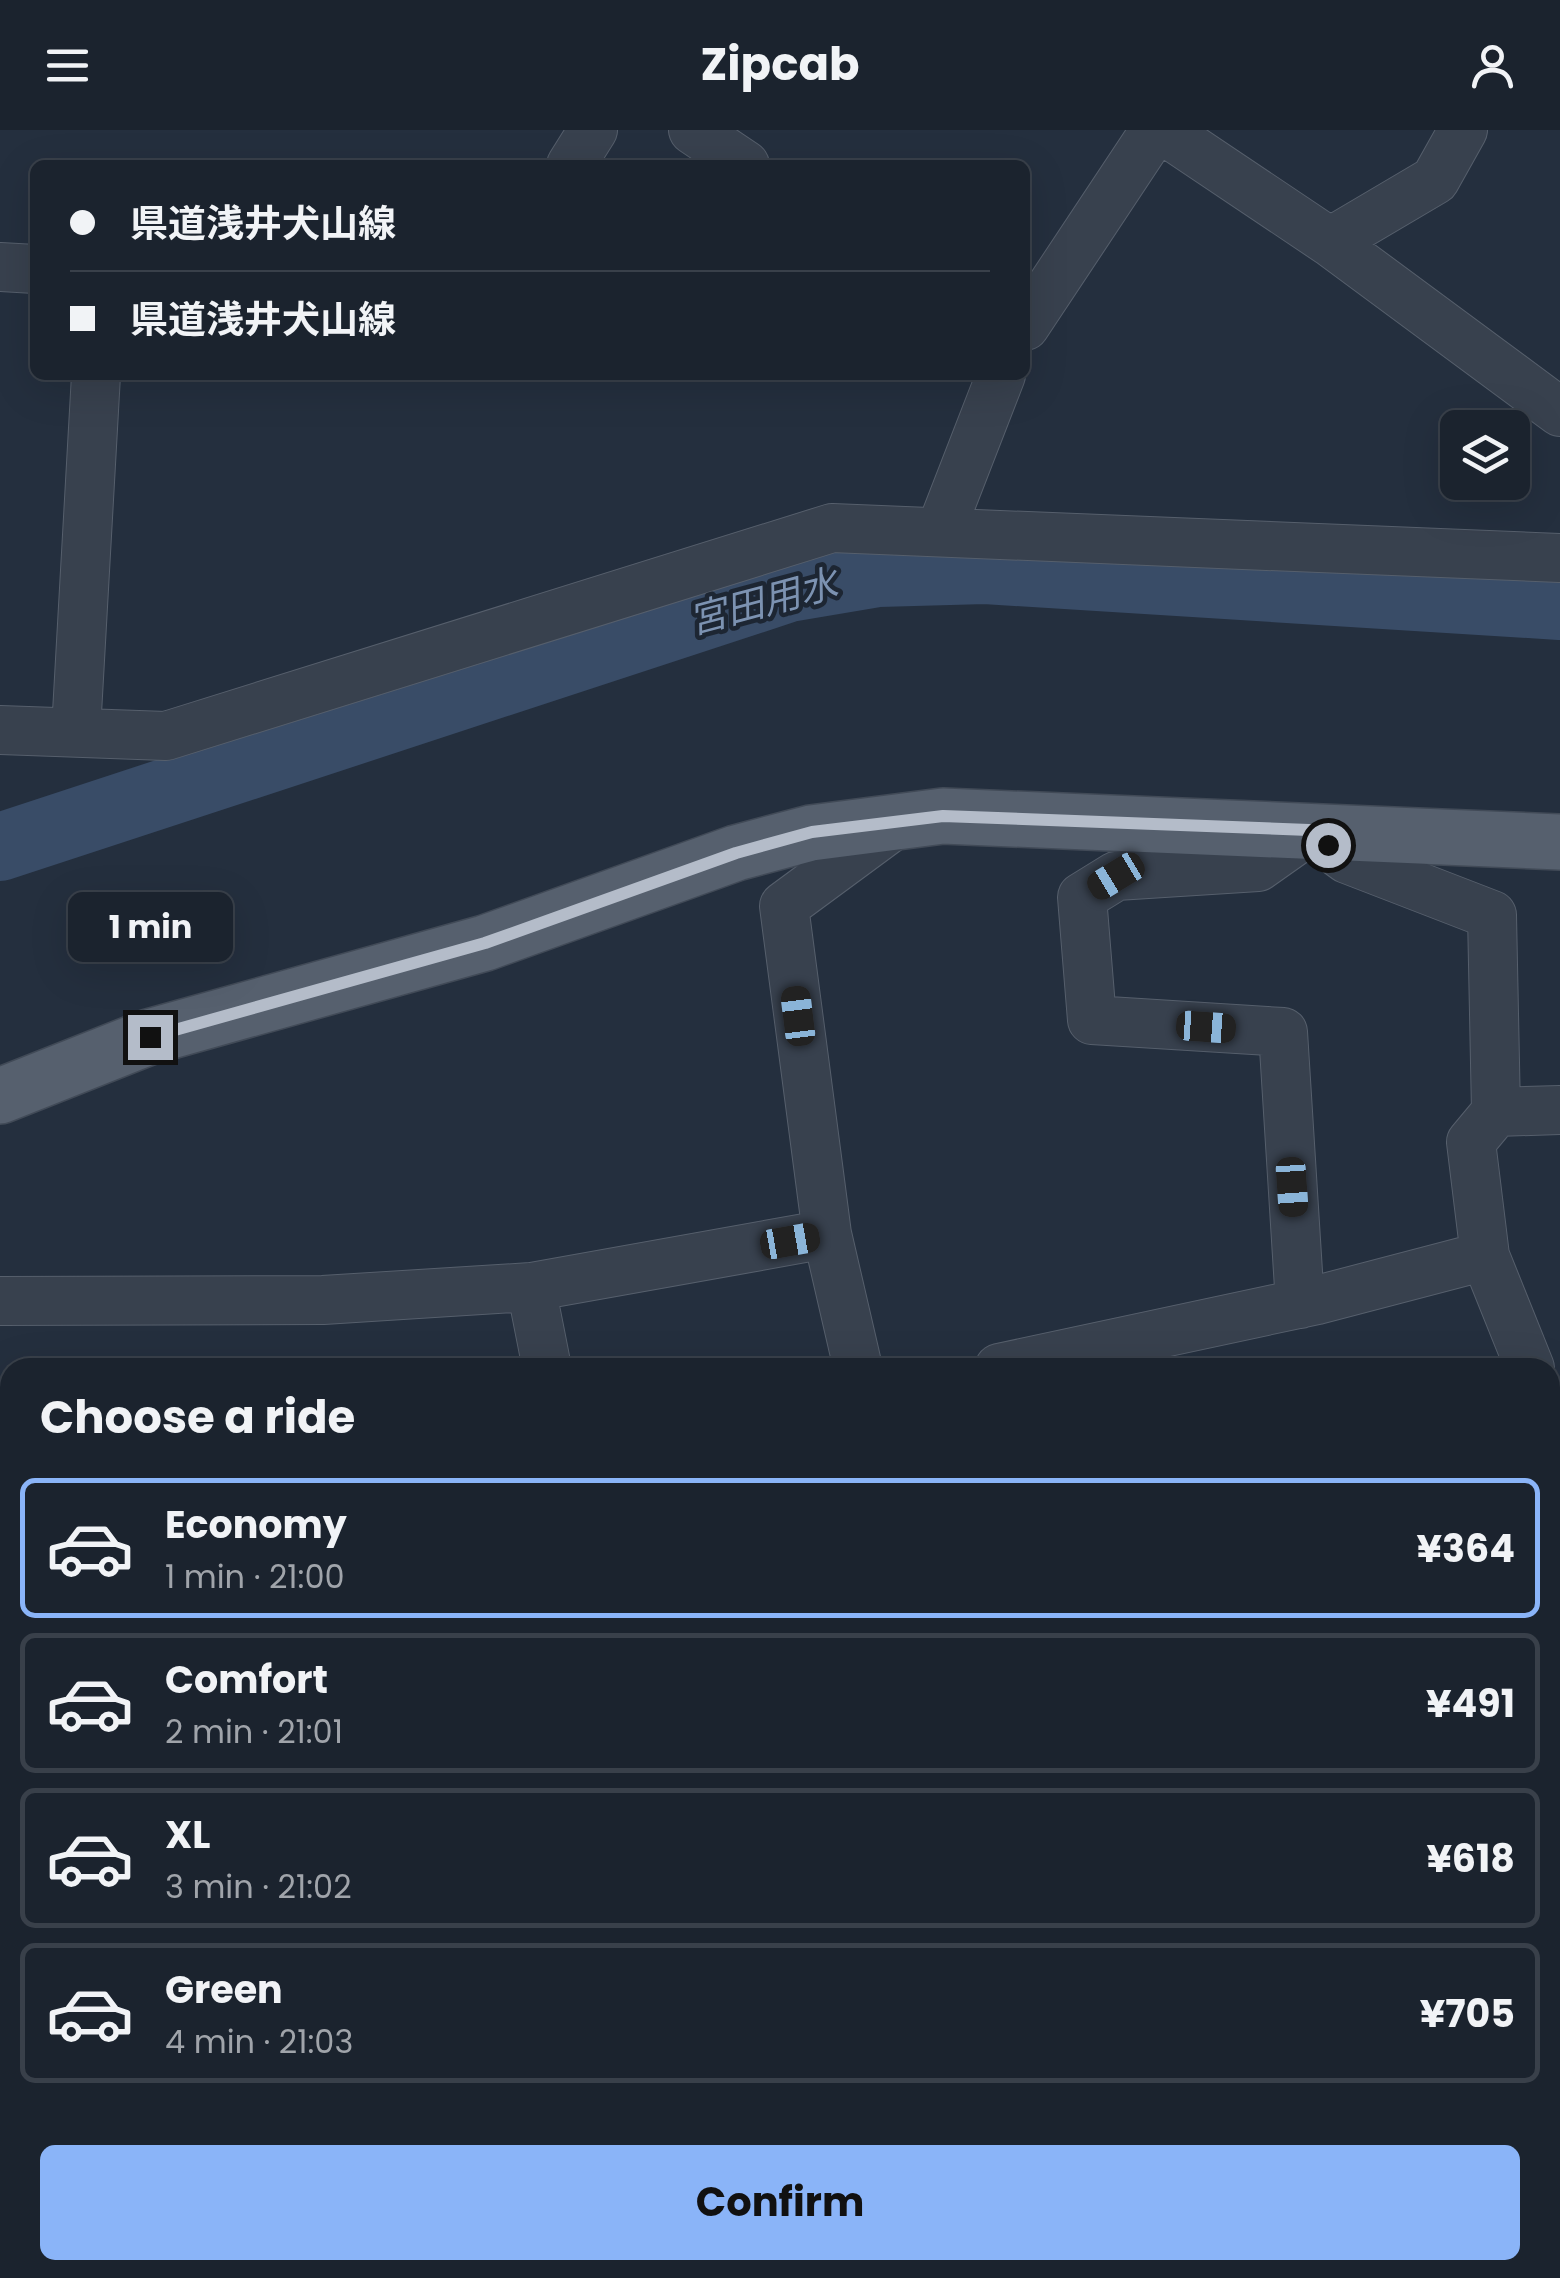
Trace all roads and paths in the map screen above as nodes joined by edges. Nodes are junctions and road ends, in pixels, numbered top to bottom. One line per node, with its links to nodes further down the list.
1 (593, 130): 6 (street)
2 (692, 130): 7 (street)
3 (1155, 130): 11 (street)
4 (1163, 130): 8 (street)
5 (1463, 130): 8 (street)
6 (574, 160)
7 (737, 160)
8 (1330, 242): 14 (street)
9 (0, 267): 10 (street)
10 (30, 270)
11 (1030, 318)
12 (96, 380): 18 (street)
13 (999, 380): 15 (street)
14 (1560, 412)
15 (940, 532): 16 (street); 18 (street)
16 (1560, 558)
17 (0, 730): 18 (street)
18 (76, 731)
19 (898, 822): 20 (main road); 22 (main road); 25 (street)
20 (1309, 830): 21 (main road); 24 (street); 29 (street)
21 (1560, 842)
22 (0, 1096)
23 (1560, 1110): 24 (street)
24 (1496, 1112): 26 (street)
25 (827, 1234): 27 (street); 31 (street)
26 (1485, 1256): 29 (street); 33 (street)
27 (531, 1287): 28 (street); 30 (street)
28 (0, 1302)
29 (1300, 1304): 32 (street)
30 (545, 1358)
31 (856, 1358)
32 (1046, 1358)
33 (1526, 1358)

